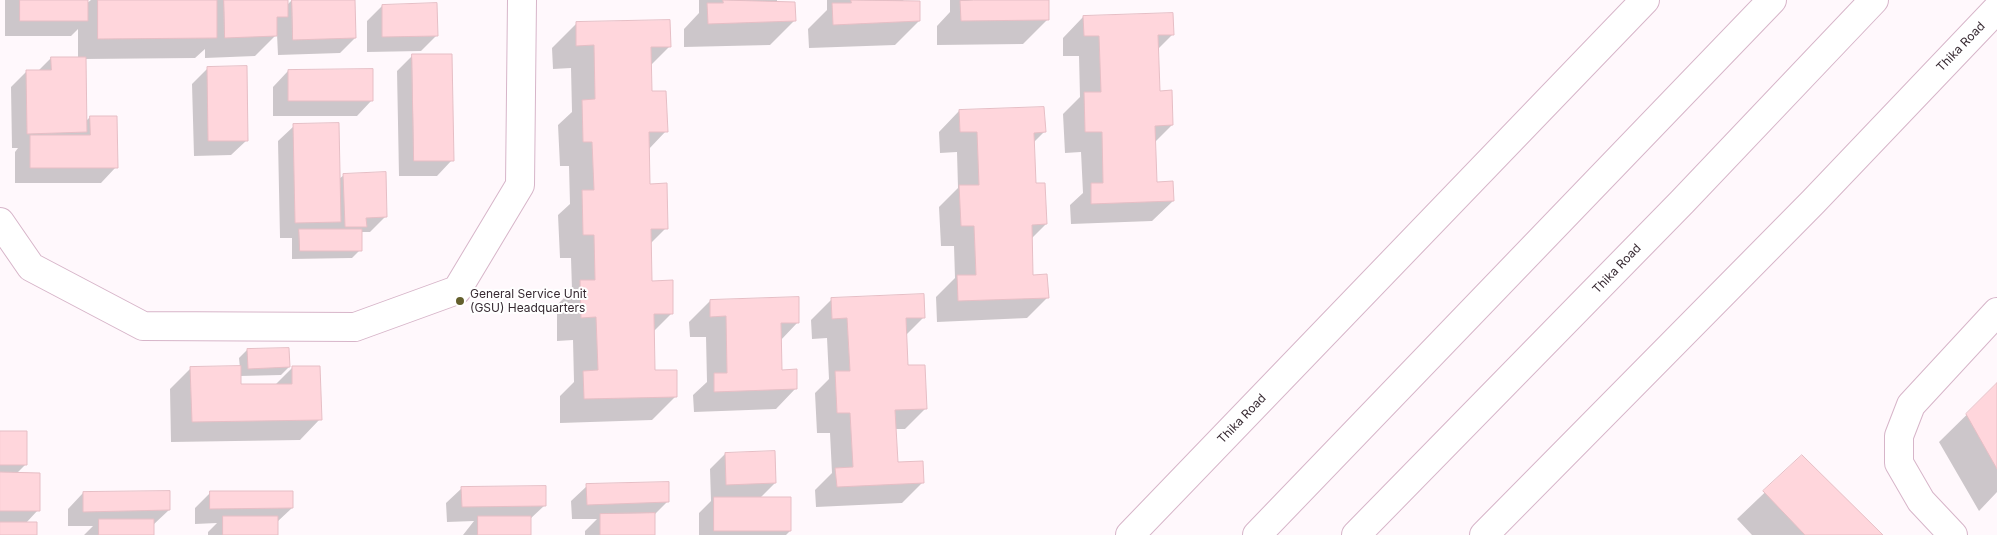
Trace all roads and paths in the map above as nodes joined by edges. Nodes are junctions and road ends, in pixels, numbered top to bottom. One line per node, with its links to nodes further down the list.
1 (522, 0): 6 (main road)
2 (1645, 0): 8 (main road, Thika Road)
3 (1772, 0): 9 (main road)
4 (1874, 0): 10 (main road, Thika Road)
5 (1997, 9): 11 (main road, Thika Road)
6 (0, 222)
7 (1997, 312): 12 (main road)
8 (1130, 535)
9 (1257, 535)
10 (1356, 535)
11 (1484, 535)
12 (1953, 535)

